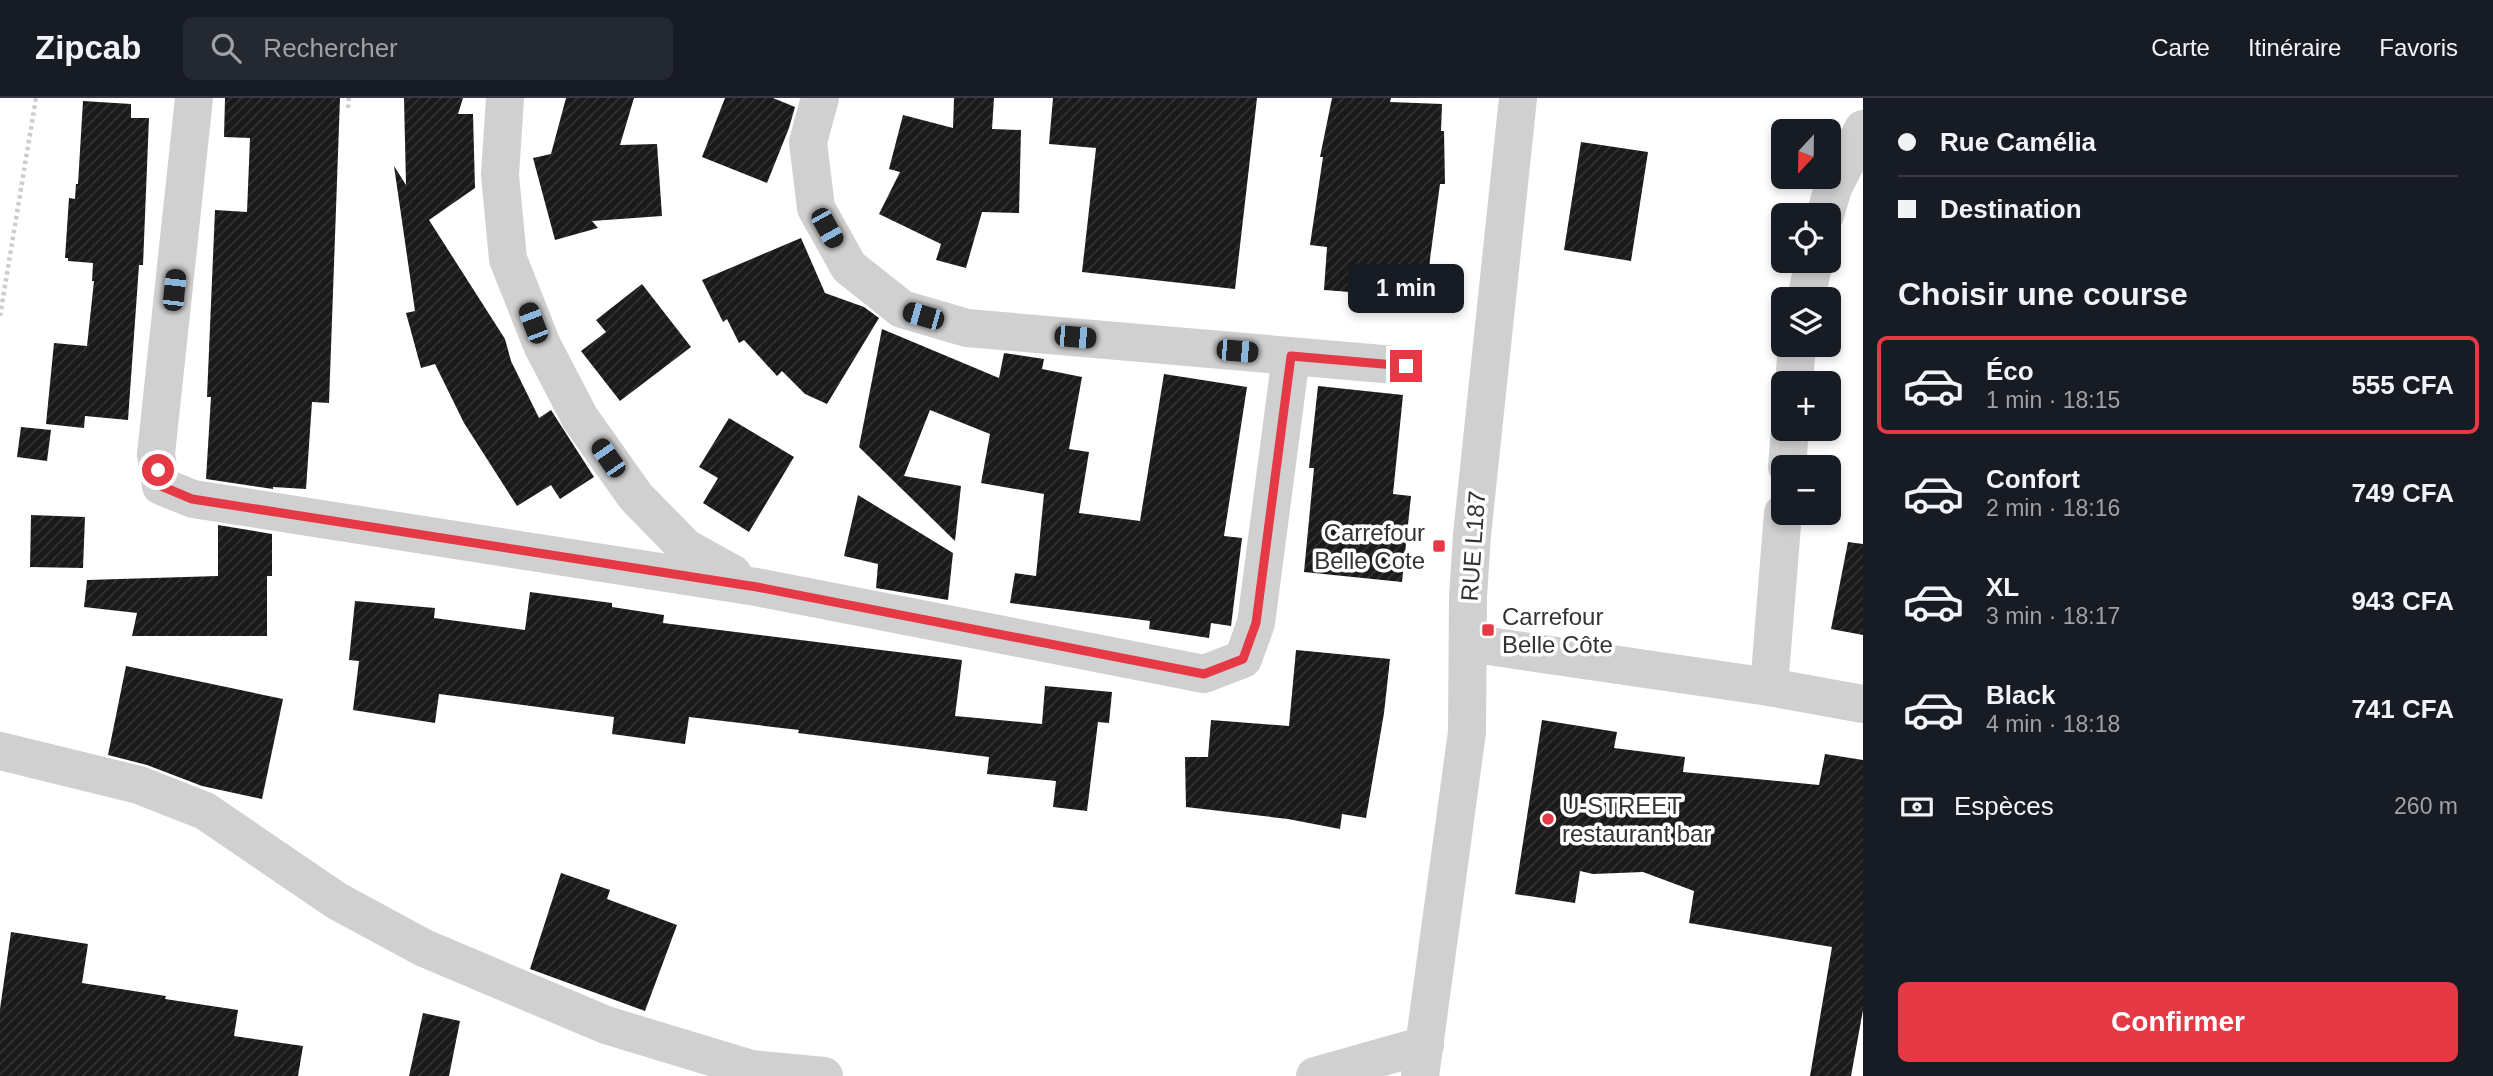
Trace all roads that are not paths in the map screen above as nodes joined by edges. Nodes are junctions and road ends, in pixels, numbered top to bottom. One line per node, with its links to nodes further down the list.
1 (194, 98): 10 (street)
2 (505, 98): 10 (street)
3 (820, 98): 7 (street)
4 (1518, 98): 11 (street, RUE L187)
5 (1863, 129): 6 (street)
6 (1829, 203)
7 (1291, 356): 8 (street); 10 (street)
8 (1406, 366)
9 (1782, 525): 12 (street)
10 (757, 587)
11 (1468, 643): 12 (street); 15 (street, RUE L187)
12 (1769, 687): 13 (street)
13 (1863, 704)
14 (0, 751): 16 (street)
15 (1423, 1060): 17 (street)
16 (824, 1076)
17 (1315, 1076)

